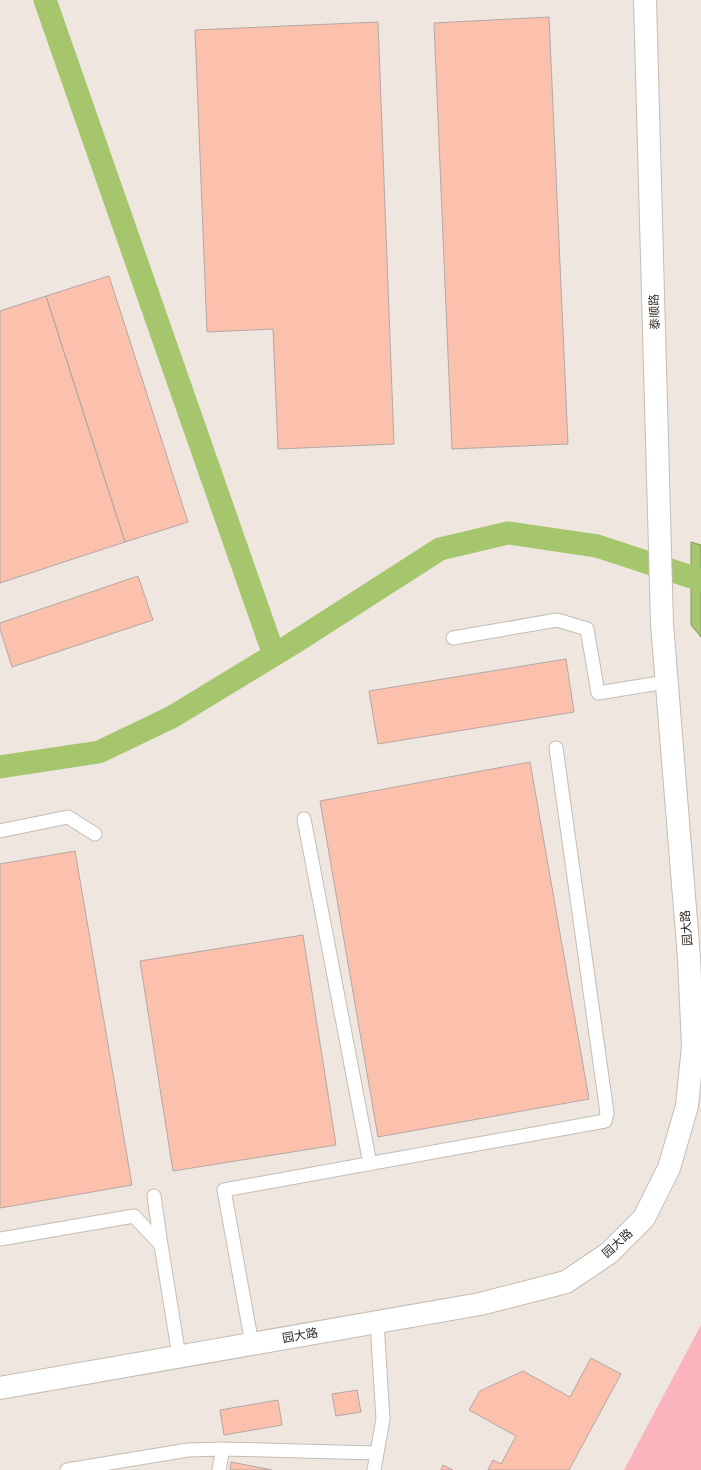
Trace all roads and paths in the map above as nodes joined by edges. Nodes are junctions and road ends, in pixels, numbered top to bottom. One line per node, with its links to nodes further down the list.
1 (645, 0): 2 (street, 泰顺路)
2 (662, 624): 4 (street, 园大路)
3 (453, 638): 4 (lane)
4 (666, 682): 13 (street, 园大路)
5 (556, 748): 9 (lane)
6 (304, 819): 9 (lane)
7 (0, 831): 8 (lane)
8 (95, 834)
9 (370, 1164): 14 (lane)
10 (154, 1196): 12 (lane)
11 (0, 1239): 12 (lane)
12 (161, 1245): 15 (lane)
13 (377, 1322): 14 (street, 园大路); 18 (lane)
14 (252, 1344): 15 (street, 园大路)
15 (179, 1356): 16 (street, 园大路)
16 (0, 1388)
17 (223, 1449): 18 (lane); 19 (lane); 20 (lane)
18 (377, 1453): 21 (lane)
19 (67, 1470)
20 (219, 1470)
21 (374, 1470)

